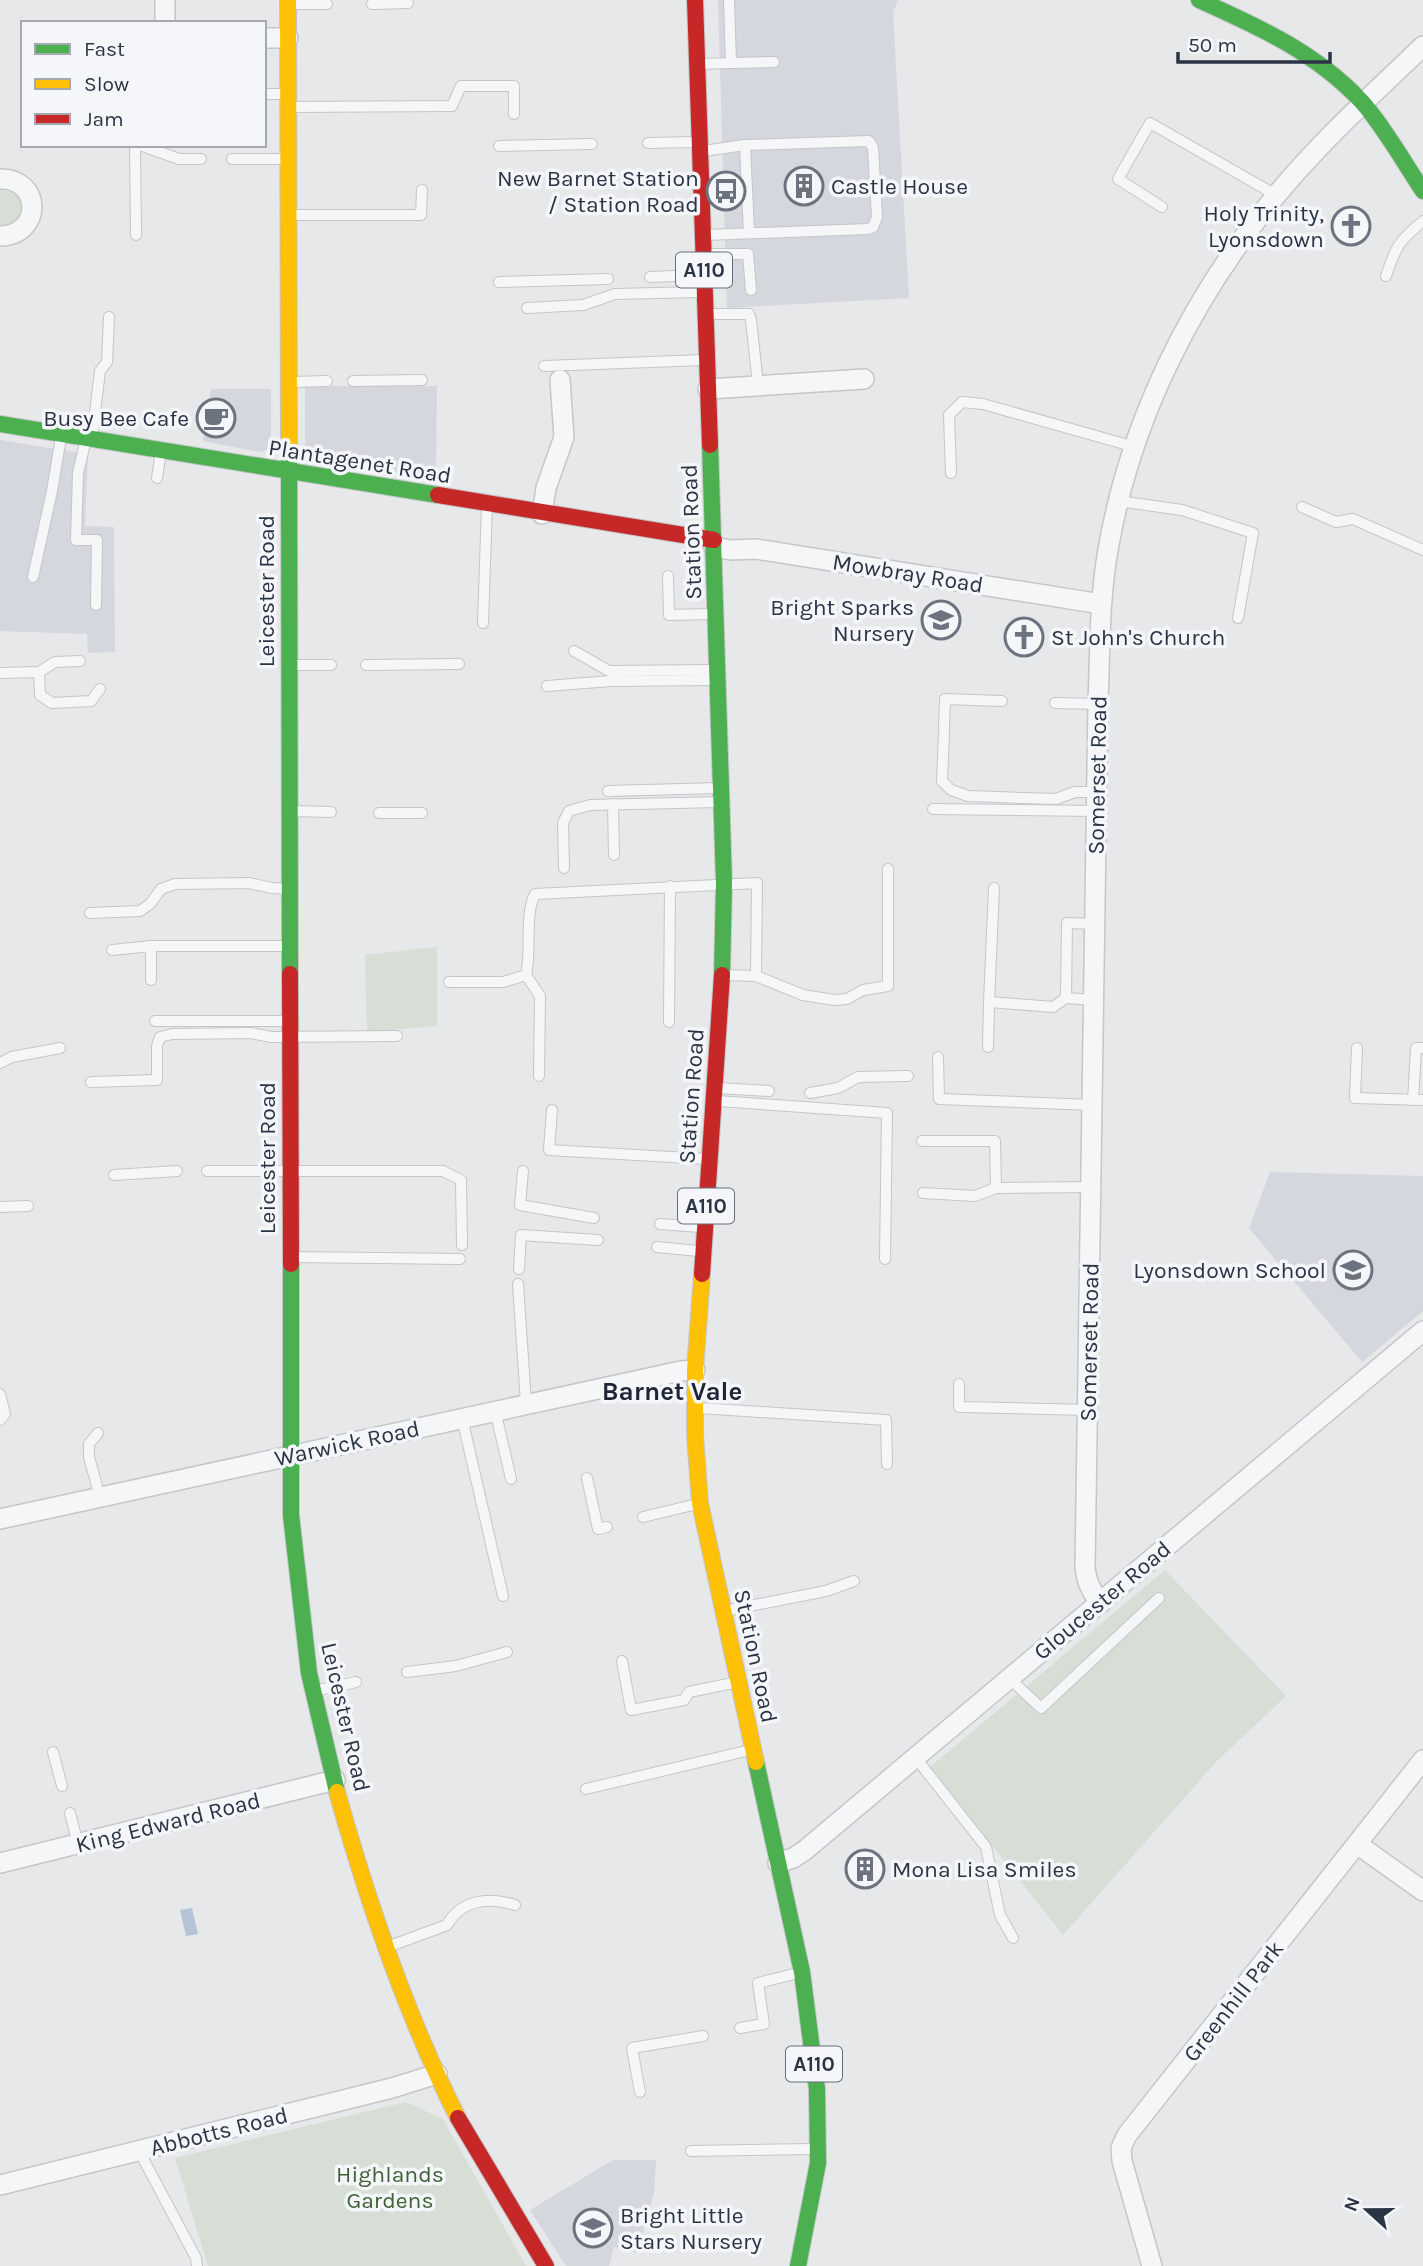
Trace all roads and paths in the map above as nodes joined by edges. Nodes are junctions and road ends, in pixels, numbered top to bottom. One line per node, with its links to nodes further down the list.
1 (165, 0): 9 (street)
2 (695, 0): 15 (street, Station Road / A110)
3 (729, 0): 14 (lane)
4 (1199, 0): 18 (street)
5 (288, 2): 7 (lane); 10 (street, Leicester Road)
6 (408, 3): 8 (lane)
7 (327, 4)
8 (372, 4)
9 (165, 21)
10 (288, 37): 11 (street); 17 (street, Leicester Road)
11 (266, 38)
12 (1423, 46): 18 (street, Somerset Road)
13 (774, 62): 14 (lane)
14 (731, 63): 15 (lane)
15 (696, 64): 26 (street, Station Road / A110)
16 (266, 94): 17 (lane)
17 (288, 100): 19 (lane); 29 (street, Leicester Road)
18 (1363, 103): 32 (street); 33 (street, Somerset Road)
19 (514, 114)
20 (648, 143): 26 (lane)
21 (592, 144): 23 (lane)
22 (745, 145): 26 (lane); 37 (lane); 37 (lane)
23 (499, 146)
24 (138, 147): 38 (lane)
25 (144, 147): 27 (lane)
26 (699, 147): 40 (street, Station Road / A110)
27 (201, 159)
28 (232, 159): 29 (lane)
29 (289, 159): 35 (street, Leicester Road)
30 (0, 179): 39 (street)
31 (422, 190): 35 (lane)
32 (1423, 191)
33 (1276, 195): 34 (lane); 65 (street, Somerset Road)
34 (1162, 207)
35 (289, 215): 58 (street, Leicester Road)
36 (1423, 221): 43 (lane)
37 (749, 233): 40 (lane)
38 (136, 235)
39 (0, 236)
40 (702, 236): 41 (street, Station Road / A110)
41 (703, 254): 42 (street, Station Road / A110); 47 (lane)
42 (704, 275): 44 (lane); 48 (street, Station Road / A110)
43 (1386, 276)
44 (650, 277)
45 (608, 279): 46 (lane)
46 (499, 282)
47 (751, 290)
48 (705, 291): 49 (lane); 50 (street, Station Road / A110)
49 (527, 308)
50 (705, 314): 52 (street, Station Road / A110); 60 (lane)
51 (108, 317): 64 (lane)
52 (707, 360): 53 (lane); 61 (street, Station Road / A110)
53 (544, 366)
54 (864, 379): 60 (street)
55 (422, 380): 57 (lane)
56 (560, 380): 73 (street)
57 (352, 381)
58 (288, 382): 59 (lane); 67 (street, Leicester Road)
59 (327, 382)
60 (758, 385): 61 (street)
61 (708, 389): 74 (street, Station Road / A110)
62 (0, 424): 63 (street, Plantagenet Road)
63 (62, 434): 64 (street, Plantagenet Road); 77 (lane)
64 (89, 438): 66 (street, Plantagenet Road); 79 (lane)
65 (1135, 447): 68 (lane); 70 (street, Somerset Road)
66 (161, 450): 67 (street, Plantagenet Road); 69 (lane)
67 (288, 472): 71 (street, Plantagenet Road); 88 (street, Leicester Road)
68 (951, 472)
69 (157, 478)
70 (1118, 501): 78 (street, Somerset Road); 81 (lane)
71 (487, 505): 73 (street, Plantagenet Road); 82 (lane)
72 (1301, 507): 75 (lane)
73 (542, 514): 74 (street, Plantagenet Road)
74 (714, 544): 78 (street, Mowbray Road); 80 (street, Station Road / A110)
75 (1423, 550)
76 (668, 576): 80 (lane)
77 (33, 577)
78 (1101, 604): 96 (street, Somerset Road)
79 (96, 606)
80 (716, 614): 91 (street, Station Road / A110)
81 (1238, 618)
82 (484, 623)
83 (574, 651): 91 (lane)
84 (80, 661): 89 (lane)
85 (459, 664): 87 (lane)
86 (331, 665): 88 (lane)
87 (366, 665)
88 (289, 666): 102 (street, Leicester Road)
89 (39, 672): 90 (lane); 93 (lane)
90 (0, 673)
91 (719, 675): 92 (lane); 98 (street, Station Road / A110)
92 (547, 686)
93 (100, 690)
94 (1002, 701): 99 (lane)
95 (1055, 703): 96 (lane)
96 (1098, 704): 99 (street, Somerset Road)
97 (608, 791): 98 (lane)
98 (722, 795): 100 (lane); 109 (street, Station Road / A110)
99 (1097, 801): 101 (lane); 114 (street, Somerset Road)
100 (613, 804): 106 (lane); 107 (lane)
101 (933, 809)
102 (290, 811): 103 (lane); 112 (street, Leicester Road)
103 (331, 812)
104 (379, 813): 105 (lane)
105 (422, 813)
106 (614, 855)
107 (564, 868)
108 (888, 869): 120 (lane)
109 (724, 883): 110 (lane); 119 (street, Station Road / A110); 120 (lane)
110 (670, 886): 118 (lane); 127 (lane)
111 (994, 888): 125 (lane)
112 (290, 889): 113 (lane); 116 (street, Leicester Road)
113 (90, 913)
114 (1095, 924): 123 (lane); 124 (street, Somerset Road)
115 (151, 946): 116 (lane); 117 (lane); 121 (lane)
116 (289, 946): 128 (street, Leicester Road)
117 (112, 950)
118 (526, 975): 122 (lane); 136 (lane)
119 (722, 975): 120 (lane); 141 (street, Station Road / A110)
120 (756, 976)
121 (151, 980)
122 (449, 982)
123 (1066, 998): 124 (lane); 125 (lane)
124 (1095, 1000): 143 (street, Somerset Road)
125 (989, 1002): 130 (lane)
126 (155, 1021): 128 (lane)
127 (668, 1022)
128 (289, 1029): 129 (lane); 138 (lane); 149 (street, Leicester Road)
129 (397, 1036)
130 (988, 1047)
131 (60, 1048): 135 (lane)
132 (1357, 1048): 142 (lane)
133 (1423, 1048): 142 (lane)
134 (938, 1057): 143 (lane)
135 (0, 1063)
136 (539, 1076)
137 (908, 1076): 140 (lane)
138 (90, 1082)
139 (768, 1091): 141 (lane)
140 (810, 1093)
141 (714, 1094): 146 (street, Station Road / A110); 166 (lane)
142 (1418, 1100)
143 (1092, 1105): 152 (street, Somerset Road)
144 (552, 1110): 146 (lane)
145 (922, 1141): 153 (lane)
146 (710, 1159): 159 (street, Station Road / A110)
147 (177, 1171): 151 (lane)
148 (207, 1171): 149 (lane)
149 (290, 1171): 161 (lane); 164 (street, Leicester Road)
150 (523, 1171): 157 (lane)
151 (114, 1175)
152 (1091, 1187): 153 (lane); 176 (street, Somerset Road)
153 (996, 1188): 154 (lane)
154 (923, 1193)
155 (28, 1206): 156 (lane)
156 (0, 1207)
157 (594, 1218)
158 (660, 1224): 159 (lane)
159 (705, 1227): 163 (street, Station Road / A110)
160 (598, 1240): 167 (lane)
161 (462, 1245)
162 (657, 1247): 163 (lane)
163 (703, 1252): 170 (street, Station Road / A110)
164 (290, 1256): 165 (lane); 180 (street, Leicester Road)
165 (460, 1259)
166 (885, 1259)
167 (519, 1269)
168 (518, 1284): 173 (lane)
169 (1423, 1331): 192 (street, Gloucester Road)
170 (695, 1370): 173 (street, Warwick Road); 174 (street, Station Road / A110)
171 (959, 1384): 176 (lane)
172 (0, 1394): 178 (lane)
173 (526, 1403): 175 (street, Warwick Road)
174 (695, 1407): 181 (lane); 185 (street, Station Road / A110)
175 (495, 1410): 177 (street, Warwick Road); 183 (lane)
176 (1088, 1410): 192 (street, Somerset Road)
177 (462, 1417): 180 (street, Warwick Road); 190 (lane)
178 (0, 1420)
179 (98, 1433): 184 (lane)
180 (291, 1455): 184 (street, Warwick Road); 200 (street, Leicester Road)
181 (887, 1464)
182 (587, 1478): 188 (lane)
183 (510, 1479)
184 (100, 1497): 187 (street, Warwick Road)
185 (700, 1503): 186 (lane); 193 (street, Station Road / A110)
186 (643, 1517)
187 (0, 1519)
188 (607, 1527)
189 (855, 1581): 193 (lane)
190 (503, 1596)
191 (1159, 1598): 197 (lane)
192 (1101, 1603): 197 (street, Gloucester Road)
193 (723, 1611): 199 (street, Station Road / A110)
194 (507, 1652): 196 (lane)
195 (622, 1661): 199 (lane)
196 (407, 1672)
197 (1009, 1678): 203 (street, Gloucester Road)
198 (356, 1682): 200 (lane)
199 (737, 1683): 201 (street, Station Road / A110)
200 (314, 1692): 205 (street, Leicester Road)
201 (754, 1749): 207 (lane); 212 (street, Station Road / A110)
202 (53, 1752): 206 (lane)
203 (915, 1757): 212 (street, Gloucester Road); 215 (lane)
204 (1423, 1760): 210 (street, Greenhill Park)
205 (335, 1780): 209 (street, King Edward Road); 216 (street, Leicester Road)
206 (62, 1786)
207 (586, 1788)
208 (70, 1813): 209 (lane)
209 (78, 1844): 211 (street, King Edward Road)
210 (1357, 1844): 213 (street); 229 (street, Greenhill Park)
211 (0, 1863)
212 (778, 1863): 217 (street, Station Road / A110)
213 (1423, 1891)
214 (515, 1905): 216 (lane)
215 (1013, 1938)
216 (386, 1947): 220 (street, Leicester Road)
217 (802, 1972): 218 (lane); 222 (street, Station Road / A110)
218 (740, 2028)
219 (703, 2036): 221 (lane)
220 (437, 2074): 223 (street, Abbotts Road); 227 (street, Leicester Road)
221 (640, 2092)
222 (817, 2149): 224 (lane); 228 (street, Station Road / A110)
223 (139, 2151): 225 (street, Abbotts Road); 226 (lane)
224 (691, 2151)
225 (0, 2185)
226 (197, 2266)
227 (546, 2266)
228 (798, 2266)
229 (1152, 2266)

